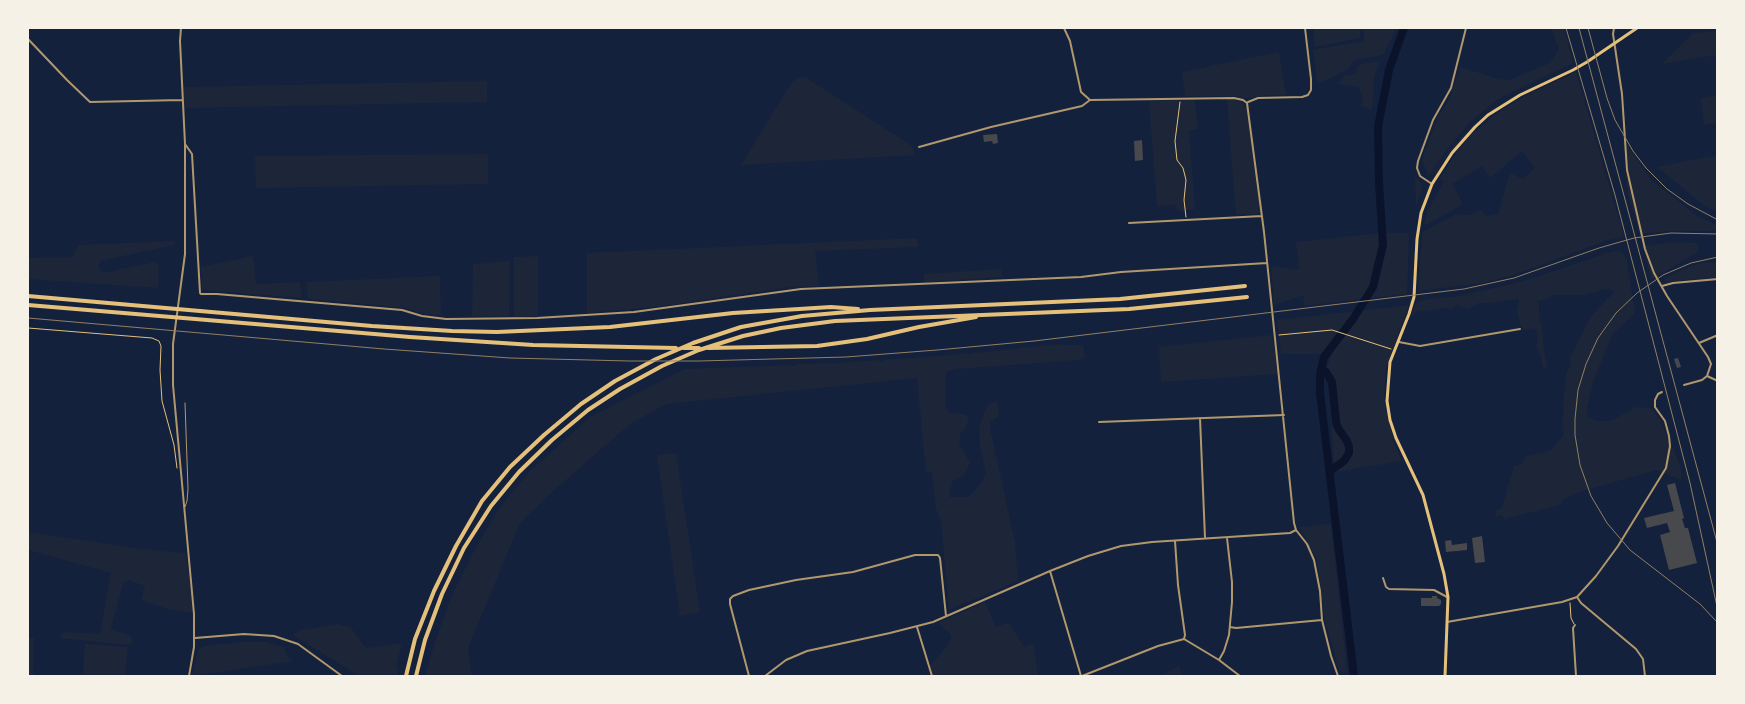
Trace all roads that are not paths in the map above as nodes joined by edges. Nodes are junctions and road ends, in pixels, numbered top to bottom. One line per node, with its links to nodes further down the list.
1 (181, 28): 8 (street)
2 (1064, 28): 9 (street)
3 (1305, 28): 10 (street)
4 (1466, 28): 13 (street)
5 (1614, 28): 19 (street)
6 (1637, 28): 13 (main road)
7 (28, 39): 8 (street)
8 (182, 100): 11 (street)
9 (1090, 100): 10 (street); 12 (street)
10 (1248, 103): 14 (street)
11 (185, 144): 16 (street); 37 (street)
12 (919, 147)
13 (1432, 184): 27 (main road)
14 (1262, 216): 15 (street); 16 (street)
15 (1129, 223)
16 (1267, 262): 34 (street)
17 (1718, 279): 19 (street)
18 (1245, 286): 23 (highway)
19 (1662, 286): 28 (street)
20 (28, 296): 23 (highway)
21 (1247, 298): 24 (highway)
22 (28, 305): 24 (highway)
23 (870, 310): 57 (highway)
24 (983, 315): 58 (highway)
25 (1520, 329): 27 (street)
26 (1718, 335): 28 (street)
27 (1398, 342): 44 (main road)
28 (1699, 343): 29 (street)
29 (1707, 376): 30 (street); 31 (street)
30 (1718, 381)
31 (1684, 385)
32 (1662, 392): 45 (street)
33 (185, 403): 37 (lane)
34 (1284, 415): 35 (street); 38 (street)
35 (1200, 418): 36 (street); 40 (street)
36 (1099, 422)
37 (185, 507): 52 (street)
38 (1296, 530): 39 (street); 47 (street)
39 (1226, 537): 40 (street); 51 (street)
40 (1205, 539): 41 (street)
41 (1175, 540): 42 (street); 53 (street)
42 (1050, 570): 46 (street); 62 (street)
43 (1384, 578): 44 (street)
44 (1448, 597): 48 (main road)
45 (1577, 597): 48 (street); 67 (street)
46 (946, 616): 50 (street); 59 (street)
47 (1322, 620): 51 (street); 64 (street)
48 (1447, 622): 65 (main road)
49 (1575, 624): 66 (street)
50 (917, 627): 60 (street); 61 (street)
51 (1230, 627): 54 (street)
52 (195, 638): 55 (street); 56 (street)
53 (1184, 639): 54 (street); 62 (street)
54 (1219, 660): 63 (street)
55 (189, 676)
56 (342, 676)
57 (406, 676)
58 (416, 676)
59 (749, 676)
60 (765, 676)
61 (932, 676)
62 (1082, 676)
63 (1240, 676)
64 (1338, 676)
65 (1445, 676)
66 (1576, 676)
67 (1645, 676)

